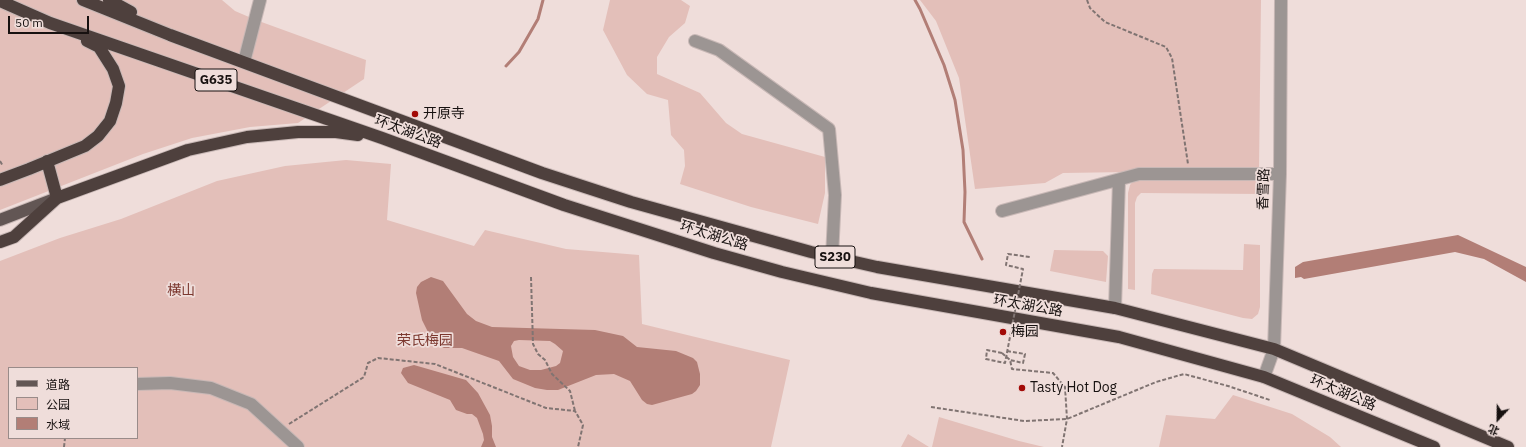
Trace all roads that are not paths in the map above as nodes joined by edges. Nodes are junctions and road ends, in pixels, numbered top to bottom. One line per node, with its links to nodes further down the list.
1 (83, 0): 7 (highway)
2 (109, 0): 7 (highway)
3 (260, 0): 9 (street)
4 (1281, 0): 12 (street, 香雪路)
5 (0, 1): 6 (highway, 环太湖公路 / G635)
6 (50, 22): 10 (highway, 环太湖公路 / G635); 11 (highway)
7 (170, 35): 9 (highway, 环太湖公路 / S230)
8 (695, 42): 19 (street)
9 (244, 62): 19 (highway, 环太湖公路 / S230)
10 (382, 138): 15 (highway); 22 (highway, 环太湖公路 / S230)
11 (48, 161): 13 (highway); 15 (highway)
12 (1280, 174): 14 (street); 21 (street, 香雪路)
13 (0, 180)
14 (1119, 180): 16 (street); 20 (street)
15 (58, 198): 17 (main road); 18 (highway)
16 (1002, 211)
17 (0, 220)
18 (0, 242)
19 (832, 257): 20 (highway, 环太湖公路 / S230)
20 (1115, 308): 21 (highway, 环太湖公路 / S230)
21 (1274, 349): 22 (street, 香雪路); 26 (highway, 环太湖公路 / S230)
22 (1264, 377): 25 (highway, 环太湖公路 / S230)
23 (138, 384): 24 (street)
24 (298, 447)
25 (1434, 447)
26 (1508, 447)

